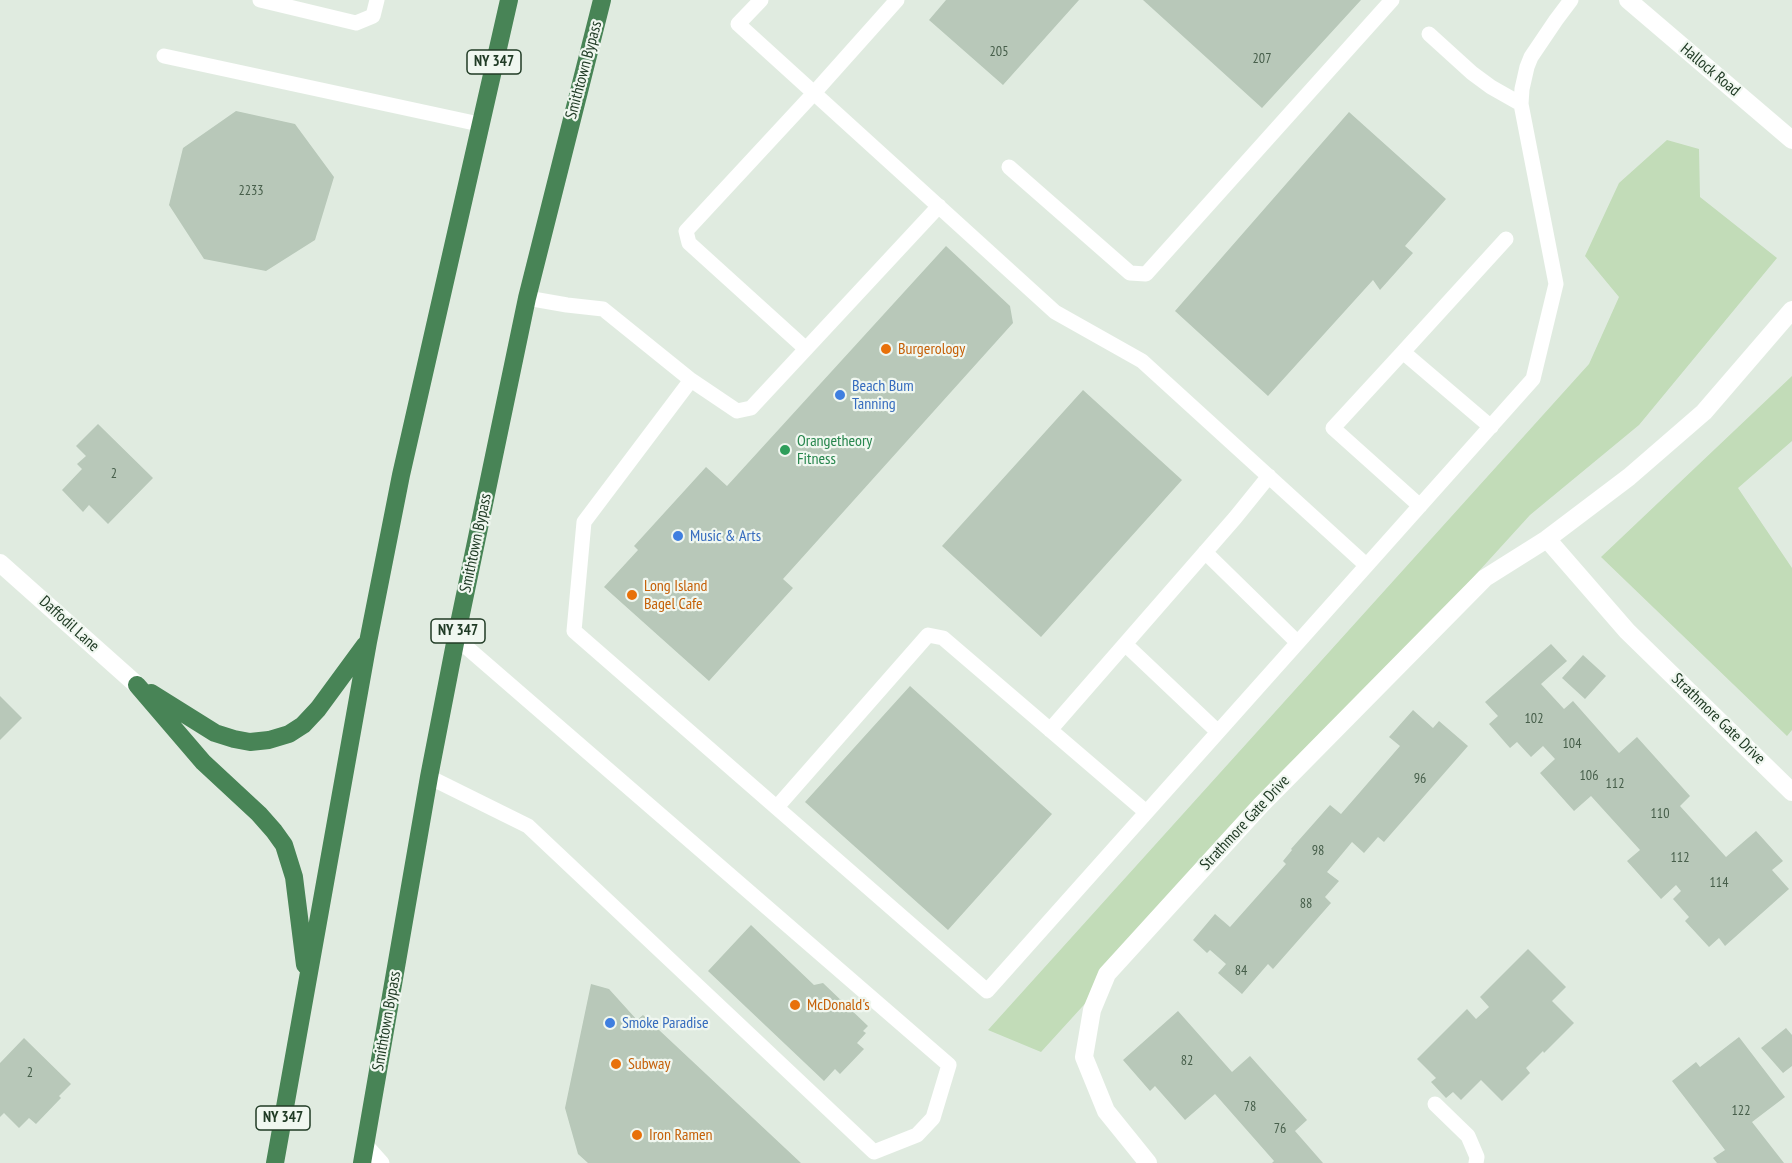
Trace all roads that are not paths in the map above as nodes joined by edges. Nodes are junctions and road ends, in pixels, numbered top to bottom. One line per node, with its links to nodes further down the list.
1 (260, 0): 2 (lane)
2 (377, 0)
3 (508, 0): 14 (highway, NY 347)
4 (602, 0): 19 (highway, Smithtown Bypass / NY 347)
5 (760, 0): 12 (lane)
6 (897, 0): 12 (lane)
7 (1392, 0): 16 (lane)
8 (1571, 0): 13 (lane)
9 (1628, 0): 15 (street, Hallock Road)
10 (1430, 34): 13 (lane)
11 (164, 56): 14 (lane)
12 (814, 93): 17 (lane); 21 (lane)
13 (1521, 104): 24 (lane)
14 (479, 124): 32 (highway, NY 347)
15 (1792, 140)
16 (1009, 167)
17 (939, 207): 21 (lane); 25 (lane)
18 (1506, 239): 22 (lane)
19 (527, 298): 23 (lane); 31 (highway, Smithtown Bypass / NY 347)
20 (1792, 310): 27 (street, Strathmore Gate Drive)
21 (806, 349): 23 (lane)
22 (1404, 352): 24 (lane); 26 (lane)
23 (691, 380): 40 (lane)
24 (1491, 427): 26 (lane)
25 (1269, 476): 28 (lane); 30 (lane)
26 (1420, 506): 30 (lane)
27 (1547, 539): 39 (street, Strathmore Gate Drive); 48 (street, Strathmore Gate Drive)
28 (1205, 552): 33 (lane); 34 (lane)
29 (0, 563): 35 (street, Daffodil Lane)
30 (1366, 565): 33 (lane)
31 (456, 638): 38 (highway, Smithtown Bypass / NY 347); 38 (lane)
32 (368, 642): 35 (highway); 42 (highway, NY 347)
33 (1297, 642): 37 (lane)
34 (1125, 644): 36 (lane); 37 (lane)
35 (137, 685): 42 (highway)
36 (1050, 730): 40 (lane); 41 (lane)
37 (1218, 732): 41 (lane)
38 (429, 777): 44 (highway, Smithtown Bypass / NY 347)
39 (1792, 792)
40 (777, 807): 41 (lane)
41 (1146, 812)
42 (308, 982): 45 (highway, NY 347)
43 (1436, 1104): 49 (lane)
44 (365, 1144): 46 (highway, Smithtown Bypass / NY 347); 47 (lane)
45 (275, 1163)
46 (362, 1163)
47 (382, 1163)
48 (1148, 1163)
49 (1476, 1163)

